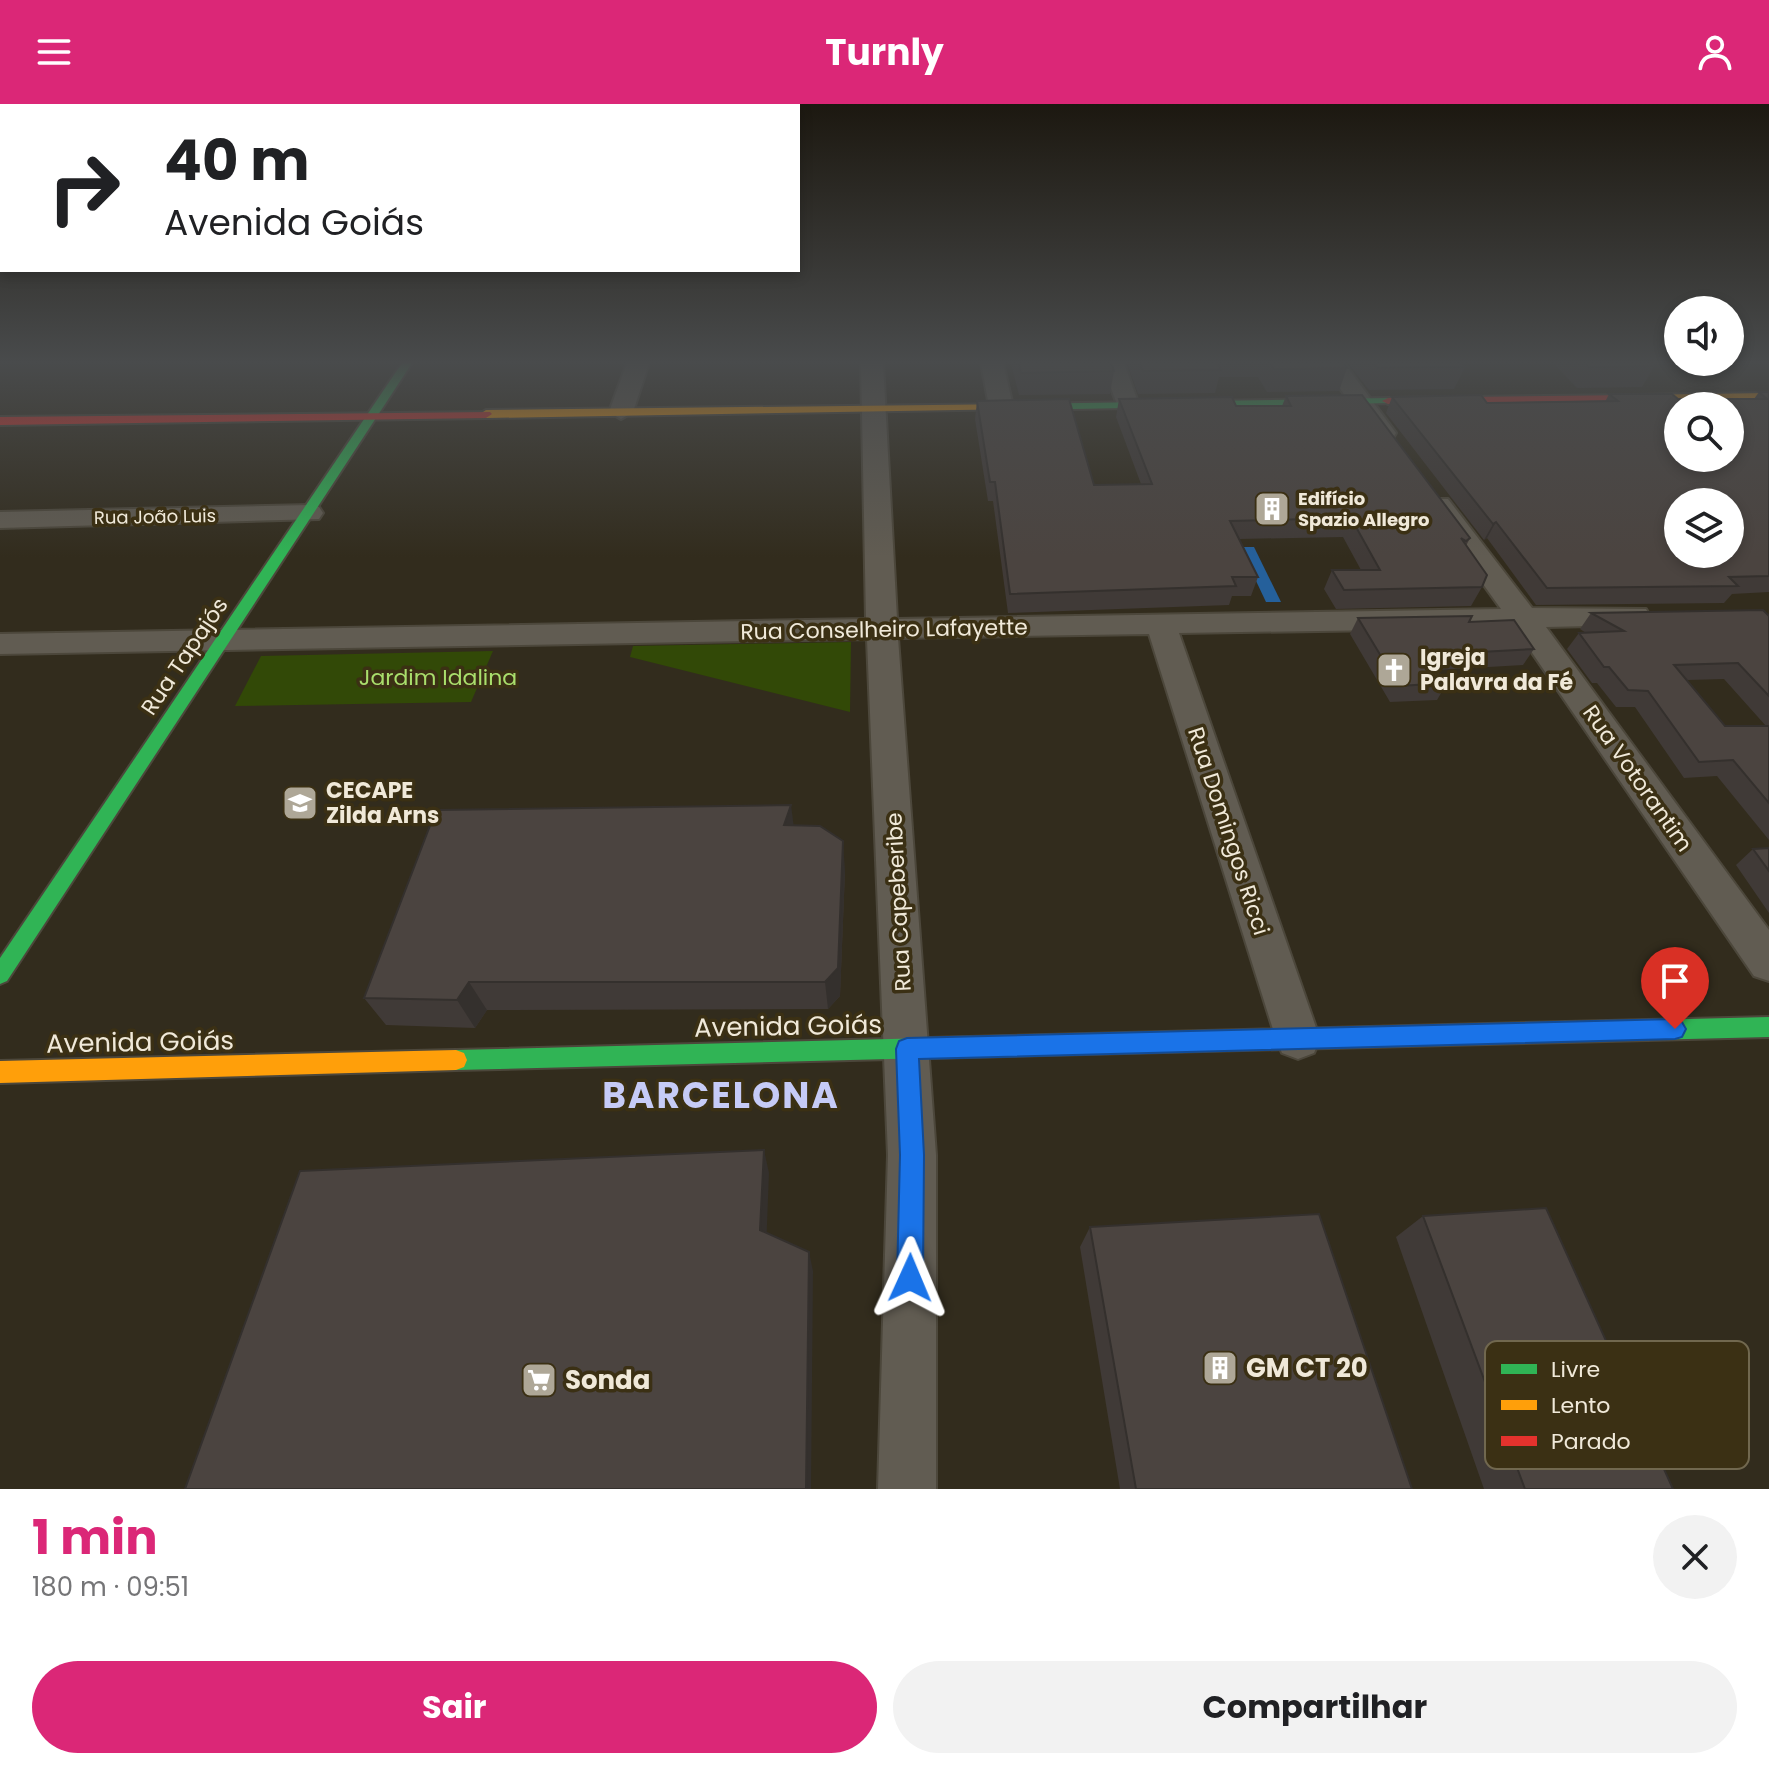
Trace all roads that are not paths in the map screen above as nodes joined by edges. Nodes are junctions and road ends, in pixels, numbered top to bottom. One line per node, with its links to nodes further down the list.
1 (364, 428): 4 (main road, Rua Tapajós)
2 (875, 428): 9 (street, Rua Capeberibe)
3 (1381, 428): 7 (street, Rua Votorantim)
4 (310, 513): 5 (street, Rua João Luis); 10 (main road, Rua Tapajós)
5 (0, 520)
6 (1662, 615): 7 (street, Rua Conselheiro Lafayette)
7 (1523, 617): 8 (street, Rua Conselheiro Lafayette); 12 (street, Rua Votorantim)
8 (1161, 624): 9 (street, Rua Conselheiro Lafayette); 15 (street, Rua Domingos Ricci)
9 (882, 630): 10 (street, Rua Conselheiro Lafayette); 16 (street, Rua Capeberibe)
10 (224, 639): 11 (street, Rua Conselheiro Lafayette); 13 (main road, Rua Tapajós)
11 (0, 644)
12 (1769, 963)
13 (0, 975)
14 (1769, 1027): 15 (main road, Avenida Goiás)
15 (1298, 1039): 16 (main road, Avenida Goiás)
16 (907, 1049): 17 (main road, Avenida Goiás); 18 (street, Rua Capeberibe)
17 (0, 1072)
18 (907, 1489)

